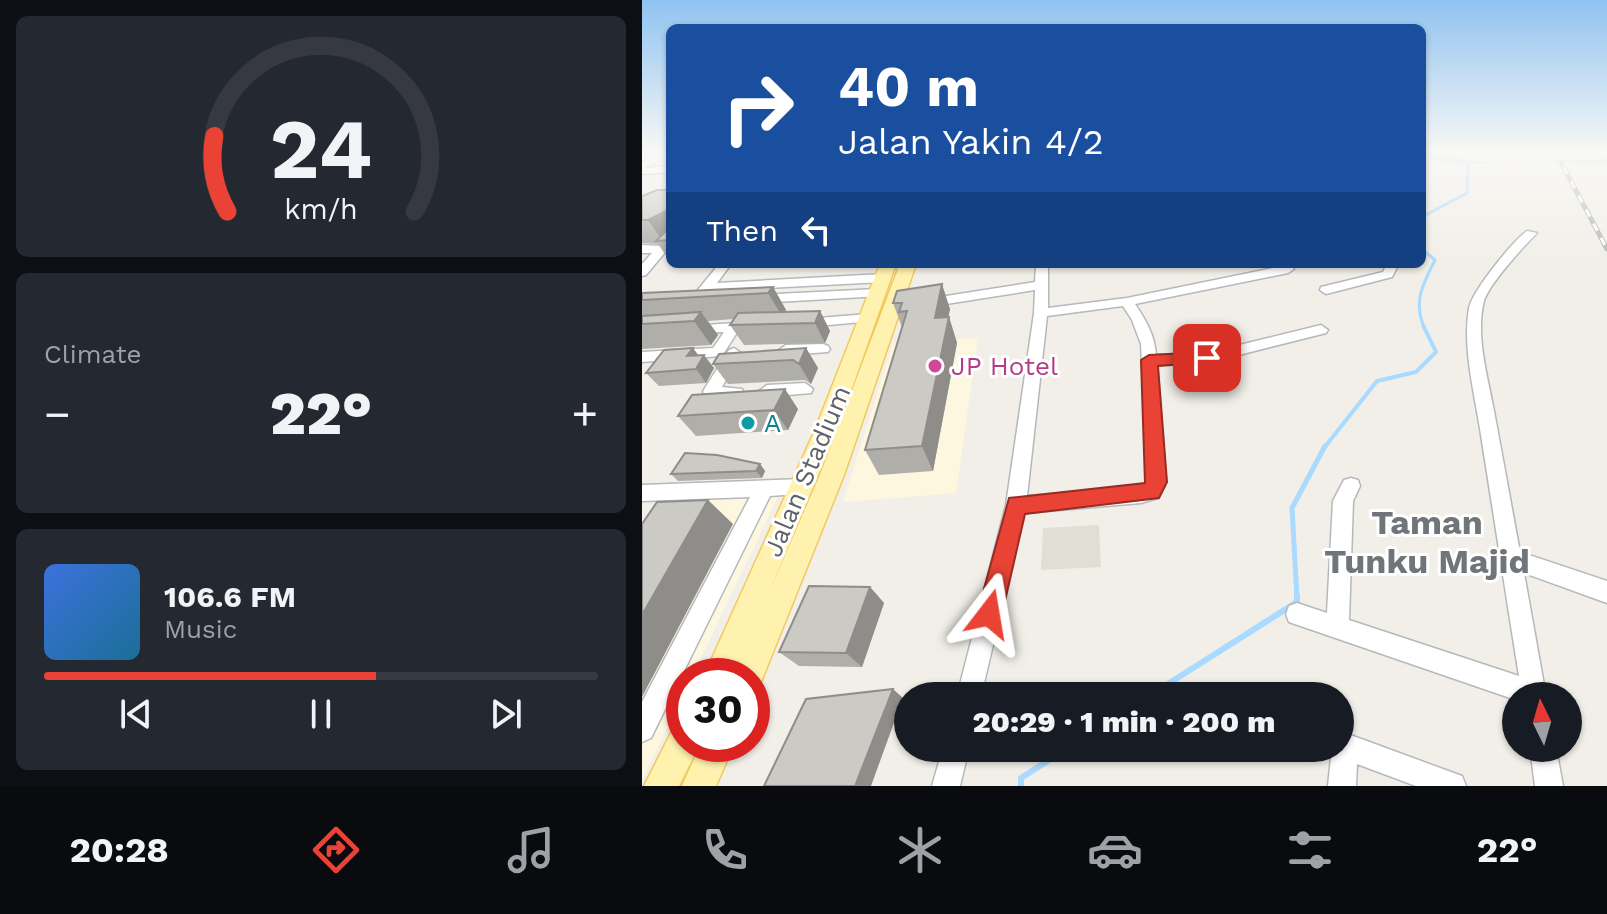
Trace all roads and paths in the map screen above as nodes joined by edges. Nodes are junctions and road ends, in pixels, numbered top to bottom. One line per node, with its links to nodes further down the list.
1 (1531, 233): 34 (street)
2 (642, 249): 8 (street)
3 (722, 268): 12 (street)
4 (904, 268): 11 (main road, Jalan Stadium)
5 (1042, 268): 9 (street)
6 (1288, 269): 15 (street)
7 (1388, 269): 13 (street)
8 (642, 272)
9 (1042, 285): 11 (street); 16 (street)
10 (739, 286): 11 (street); 12 (street); 14 (street)
11 (886, 286): 14 (street); 17 (main road, Jalan Stadium); 39 (main road, Jalan Stadium)
12 (707, 287): 14 (street)
13 (1326, 290)
14 (728, 300)
15 (1127, 302): 16 (street); 27 (street)
16 (1041, 313): 33 (street)
17 (868, 318): 18 (street); 30 (main road, Jalan Stadium)
18 (792, 324)
19 (763, 325): 20 (street)
20 (734, 327): 22 (street); 25 (street)
21 (1321, 330): 27 (street)
22 (673, 331)
23 (823, 349): 24 (street)
24 (749, 352): 25 (street); 28 (street)
25 (717, 353): 26 (street)
26 (642, 357)
27 (1149, 360): 33 (street)
28 (805, 389)
29 (1351, 486): 37 (street)
30 (802, 487): 31 (street); 38 (main road, Jalan Stadium)
31 (764, 489): 32 (street); 43 (street)
32 (642, 493)
33 (1016, 505): 40 (street)
34 (1510, 558): 35 (street); 41 (street)
35 (1607, 592)
36 (1297, 614): 37 (street)
37 (1337, 629): 42 (street)
38 (727, 658)
39 (756, 658)
40 (972, 682)
41 (1532, 682)
42 (1502, 684)
43 (642, 729)
44 (674, 762): 48 (main road)
45 (710, 762): 49 (main road)
46 (952, 762): 50 (street)
47 (1545, 762): 53 (street)
48 (661, 786)
49 (699, 786)
50 (946, 786)
51 (1342, 786): 52 (street)
52 (1452, 786)
53 (1549, 786)

